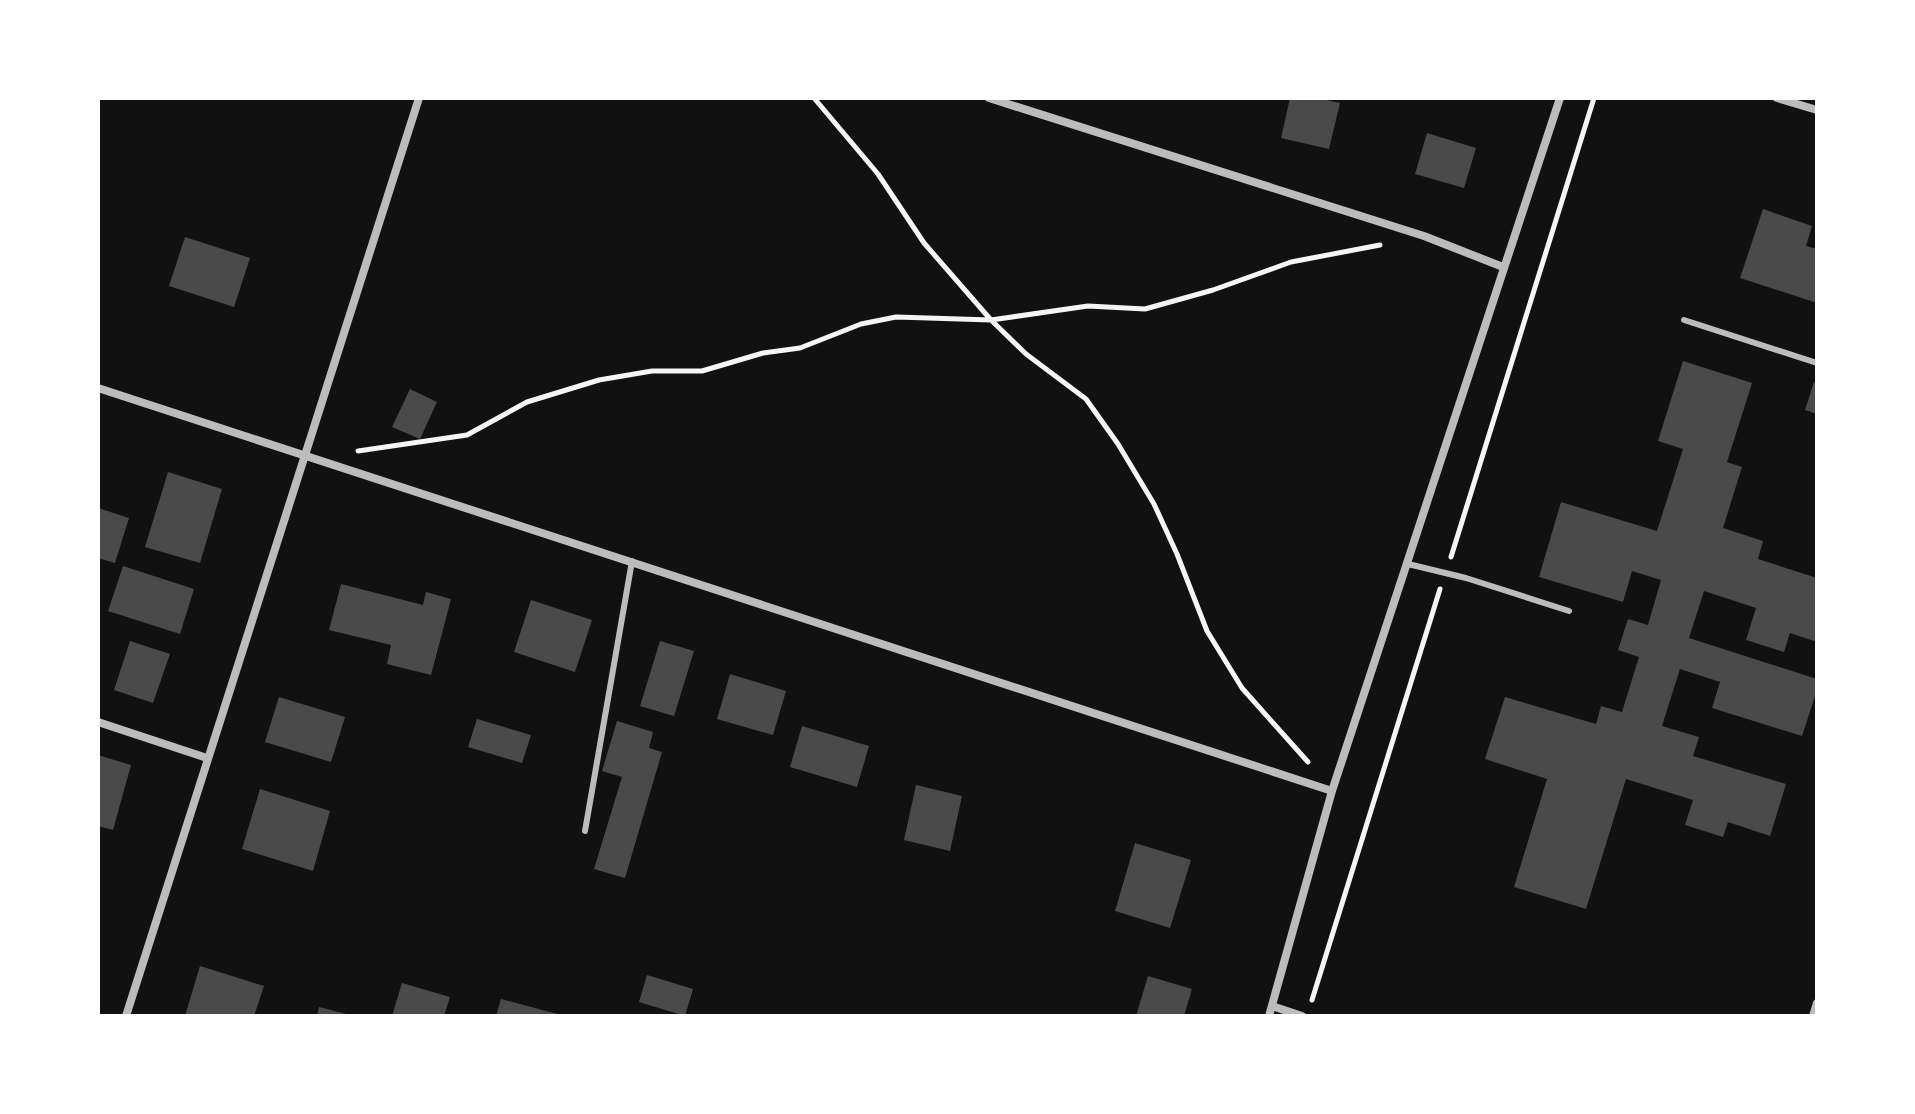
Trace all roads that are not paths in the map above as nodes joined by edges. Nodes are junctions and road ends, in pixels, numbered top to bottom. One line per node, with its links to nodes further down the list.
1 (419, 98): 10 (street)
2 (989, 98): 6 (street)
3 (1560, 98): 6 (street)
4 (1777, 98): 5 (street)
5 (1817, 110)
6 (1503, 267): 12 (street)
7 (1684, 320): 8 (lane)
8 (1817, 363)
9 (98, 388): 10 (street)
10 (305, 454): 11 (street); 15 (street)
11 (632, 561): 16 (street); 17 (lane)
12 (1408, 564): 13 (lane); 16 (street)
13 (1569, 611)
14 (98, 722): 15 (street)
15 (207, 758): 20 (street)
16 (1332, 791): 19 (street)
17 (585, 831)
18 (1817, 1003): 23 (street)
19 (1272, 1006): 21 (street); 22 (street)
20 (126, 1016)
21 (1269, 1016)
22 (1302, 1016)
23 (1813, 1016)

